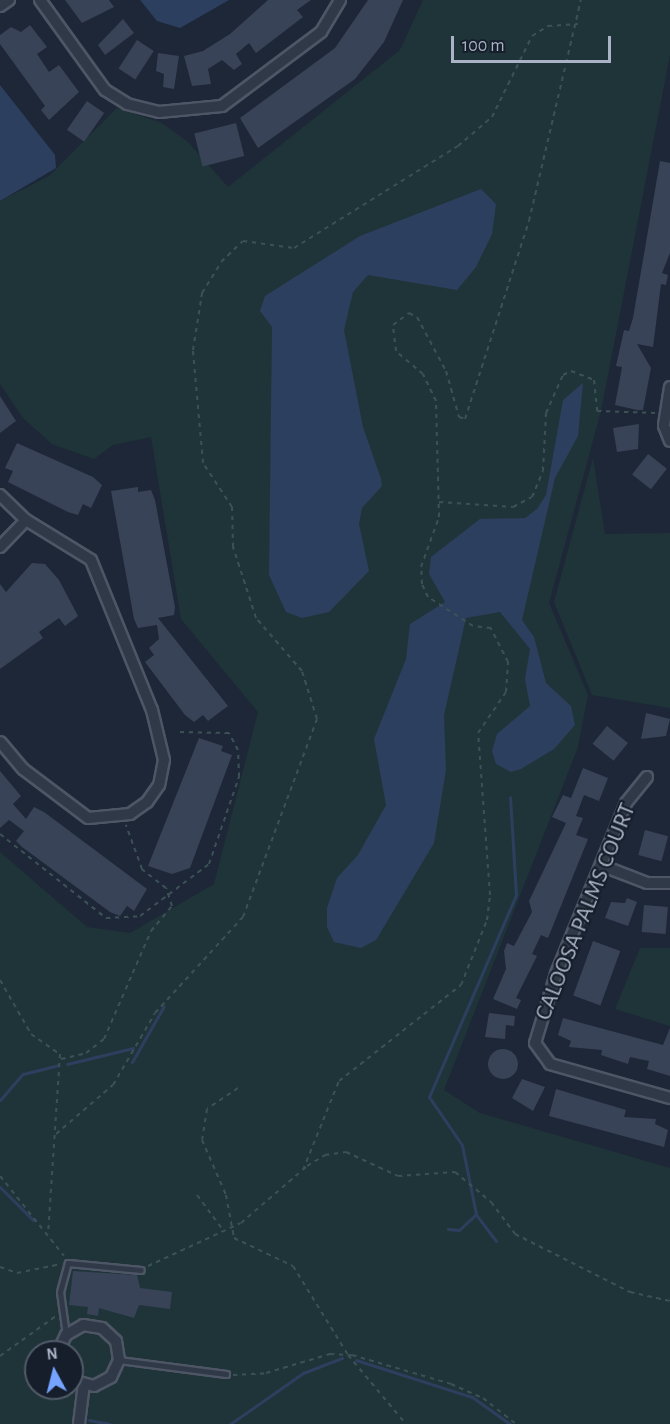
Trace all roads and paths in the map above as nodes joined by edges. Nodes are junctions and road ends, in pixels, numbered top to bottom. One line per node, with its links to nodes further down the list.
1 (9, 0): 5 (street)
2 (40, 0): 3 (street)
3 (340, 0)
4 (581, 0): 6 (path)
5 (0, 6)
6 (578, 24): 11 (path); 26 (path)
7 (670, 387): 8 (street)
8 (666, 412): 9 (street); 11 (path)
9 (670, 441)
10 (0, 496): 12 (street)
11 (439, 502): 27 (path)
12 (26, 520): 13 (street); 17 (street)
13 (0, 547)
14 (178, 732): 21 (path)
15 (0, 742): 17 (street)
16 (647, 777): 19 (street, CALOOSA PALMS COURT)
17 (123, 816): 21 (path)
18 (0, 834): 21 (path)
19 (603, 866): 20 (street); 25 (street, CALOOSA PALMS COURT)
20 (670, 883)
21 (170, 893): 23 (path)
22 (0, 980): 23 (path)
23 (61, 1059): 26 (path)
24 (238, 1088): 30 (path)
25 (670, 1098)
26 (56, 1134): 32 (path)
27 (303, 1170): 30 (path); 36 (path)
28 (0, 1176): 32 (path)
29 (196, 1195): 31 (path)
30 (230, 1227): 31 (path); 40 (path)
31 (223, 1230): 35 (path)
32 (48, 1233): 33 (path)
33 (68, 1263): 34 (path); 35 (lane); 37 (lane)
34 (0, 1267)
35 (141, 1270)
36 (670, 1301)
37 (63, 1312): 38 (lane); 41 (path)
38 (66, 1335): 39 (street); 42 (street)
39 (64, 1340)
40 (348, 1355): 43 (path); 47 (path); 48 (path)
41 (0, 1356)
42 (119, 1360): 43 (lane); 44 (street)
43 (226, 1374)
44 (84, 1385)
45 (82, 1400): 46 (street)
46 (79, 1424)
47 (406, 1424)
48 (516, 1424)

